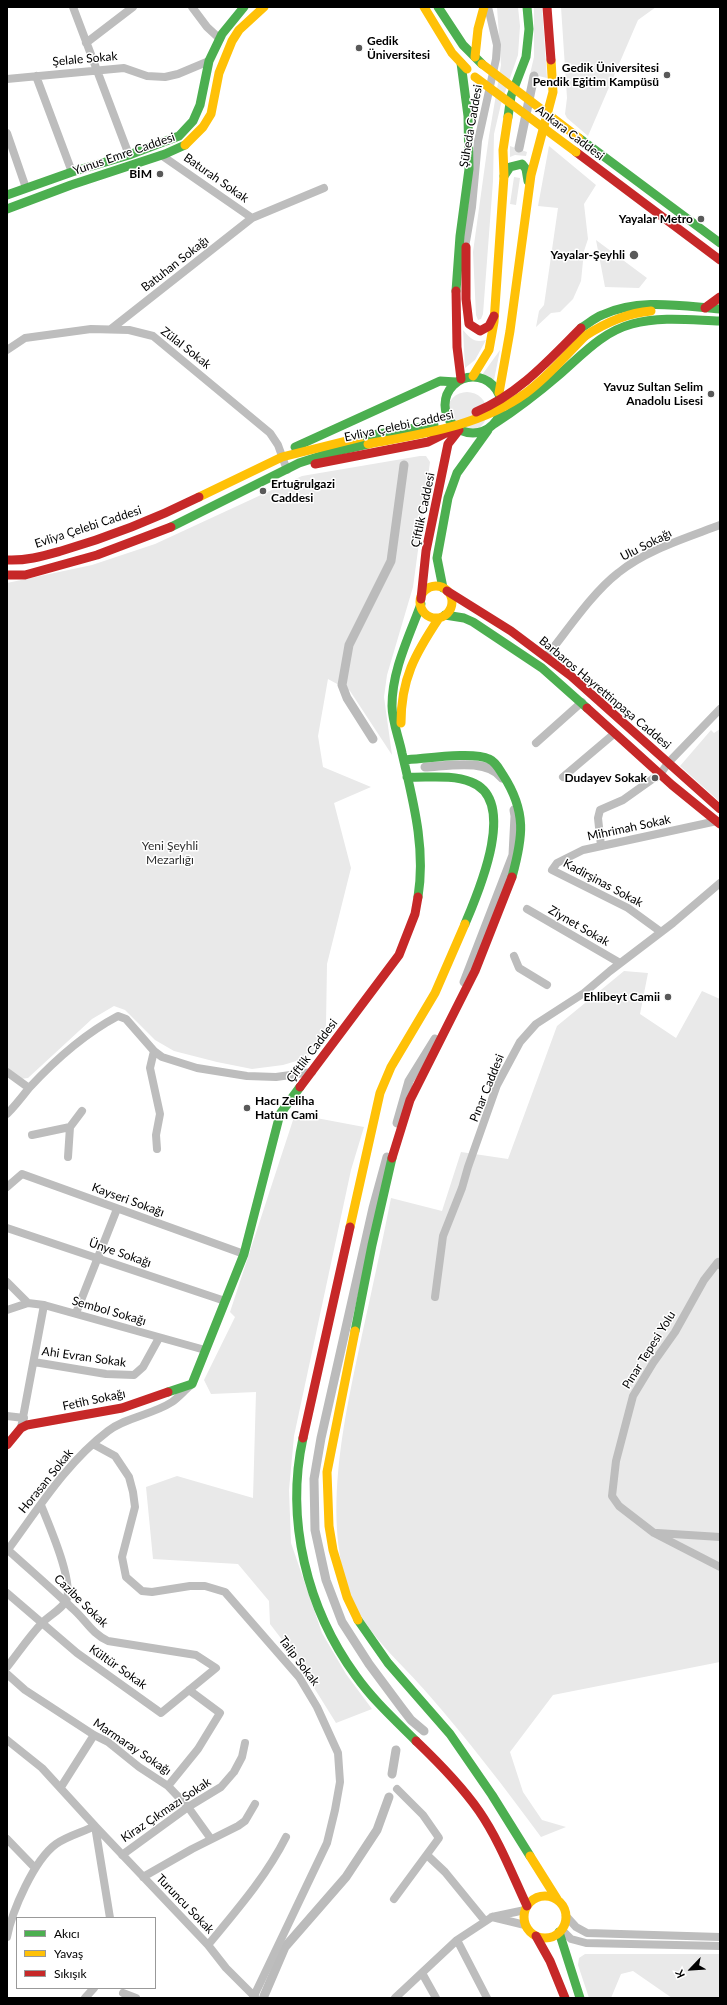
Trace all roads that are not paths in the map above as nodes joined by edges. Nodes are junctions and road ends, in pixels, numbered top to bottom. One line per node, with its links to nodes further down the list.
1 (73, 7): 13 (street)
2 (133, 7): 13 (street)
3 (192, 7): 12 (street)
4 (244, 7): 12 (street, Yunus Emre Caddesi)
5 (264, 7): 22 (street, Yunus Emre Caddesi)
6 (424, 7): 16 (street, Ankara Caddesi)
7 (438, 7): 14 (street, Ankara Caddesi)
8 (484, 7): 14 (street)
9 (488, 7): 32 (street, Şüheda Caddesi)
10 (527, 7): 24 (street)
11 (547, 7): 25 (street)
12 (220, 39): 15 (street, Yunus Emre Caddesi)
13 (86, 43): 17 (street)
14 (475, 57): 31 (street, Ankara Caddesi, bridge)
15 (209, 61): 17 (street, Şelale Sokak); 21 (street, Yunus Emre Caddesi)
16 (460, 63): 33 (street, Ankara Caddesi, bridge); 34 (street)
17 (98, 71): 18 (street, Şelale Sokak); 21 (street)
18 (36, 76): 19 (street, Şelale Sokak); 23 (street)
19 (7, 79)
20 (7, 133): 26 (street)
21 (129, 155): 23 (street, Yunus Emre Caddesi)
22 (161, 155): 29 (street, Yunus Emre Caddesi); 30 (street, Baturah Sokak)
23 (72, 172): 26 (street, Yunus Emre Caddesi)
24 (504, 176): 25 (street); 38 (street)
25 (529, 186): 46 (street)
26 (26, 188): 28 (street, Yunus Emre Caddesi)
27 (324, 188): 30 (street, Baturah Sokak)
28 (7, 195)
29 (7, 209)
30 (252, 218): 41 (street, Batuhan Sokağı)
31 (720, 243)
32 (466, 247): 34 (street, Şüheda Caddesi); 38 (street)
33 (720, 260)
34 (457, 272): 45 (street)
35 (720, 297): 36 (street)
36 (705, 308): 37 (street); 42 (street)
37 (720, 310)
38 (495, 314): 44 (street)
39 (720, 315): 42 (street)
40 (720, 321): 47 (street)
41 (111, 329): 43 (street, Zülal Sokak); 50 (street, Zülal Sokak)
42 (583, 332): 49 (street, Evliya Çelebi Caddesi, bridge)
43 (7, 350)
44 (473, 376): 45 (street); 46 (street)
45 (459, 380): 48 (street); 50 (street, Evliya Çelebi Caddesi)
46 (499, 393): 47 (street)
47 (491, 427): 48 (street); 55 (street, Çiftlik Caddesi)
48 (458, 429): 51 (street, Evliya Çelebi Caddesi); 56 (street, Çiftlik Caddesi)
49 (367, 440): 50 (street, Evliya Çelebi Caddesi); 51 (street, Evliya Çelebi Caddesi)
50 (282, 457): 51 (street, Zülal Sokak); 53 (street, Evliya Çelebi Caddesi)
51 (287, 470): 54 (street, Evliya Çelebi Caddesi)
52 (720, 525): 58 (street, Ulu Sokağı)
53 (7, 560)
54 (7, 575)
55 (445, 589): 56 (street); 57 (street); 58 (street, Barbaros Hayrettinpaşa Caddesi)
56 (421, 601): 57 (street); 63 (street, Çiftlik Caddesi)
57 (442, 617): 59 (street, Barbaros Hayrettinpaşa Caddesi); 63 (street, Çiftlik Caddesi)
58 (546, 657): 64 (street, Barbaros Hayrettinpaşa Caddesi)
59 (582, 702): 61 (street, Barbaros Hayrettinpaşa Caddesi); 62 (street)
60 (720, 709): 64 (street)
61 (615, 733): 65 (street, Barbaros Hayrettinpaşa Caddesi); 67 (street)
62 (536, 743)
63 (404, 760): 66 (street, Çiftlik Caddesi); 139 (street)
64 (668, 763): 65 (street); 68 (street, Barbaros Hayrettinpaşa Caddesi)
65 (661, 773): 69 (street, Barbaros Hayrettinpaşa Caddesi); 70 (street)
66 (407, 777): 80 (street, Çiftlik Caddesi); 140 (street)
67 (564, 777)
68 (720, 809)
69 (718, 823): 70 (street, Mihrimah Sokak)
70 (601, 846): 71 (street, Mihrimah Sokak)
71 (552, 870): 74 (street, Kadirşinas Sokak)
72 (720, 883): 74 (street, Pınar Caddesi)
73 (526, 909): 76 (street, Ziynet Sokak)
74 (661, 932): 76 (street, Pınar Caddesi)
75 (514, 956): 77 (street)
76 (620, 964): 95 (street, Pınar Caddesi)
77 (547, 985)
78 (154, 1052): 80 (street); 81 (street); 86 (street)
79 (7, 1072): 81 (street)
80 (312, 1072): 91 (street, Çiftlik Caddesi)
81 (29, 1088): 83 (street)
82 (82, 1111): 84 (street)
83 (7, 1114)
84 (70, 1127): 85 (street); 87 (street)
85 (32, 1135)
86 (157, 1149)
87 (68, 1157)
88 (7, 1187): 89 (street, Kayseri Sokağı)
89 (117, 1209): 91 (street, Kayseri Sokağı); 92 (street)
90 (7, 1228): 92 (street, Ünye Sokağı)
91 (244, 1254): 96 (street, Çiftlik Caddesi)
92 (98, 1258): 96 (street, Ünye Sokağı); 100 (street)
93 (719, 1263): 111 (street, Pınar Tepesi Yolu)
94 (7, 1282): 97 (street)
95 (435, 1297)
96 (225, 1301): 102 (street, Çiftlik Caddesi)
97 (28, 1303): 98 (street, Sembol Sokağı); 99 (street, Sembol Sokağı)
98 (44, 1305): 100 (street, Sembol Sokağı); 103 (street)
99 (7, 1310)
100 (76, 1313): 101 (street, Sembol Sokağı)
101 (159, 1338): 102 (street, Sembol Sokağı); 103 (street, Ahi Evran Sokak)
102 (205, 1350): 104 (street, Çiftlik Caddesi)
103 (34, 1362): 106 (street)
104 (192, 1384): 107 (street, Fetih Sokağı); 108 (street, Horasan Sokak)
105 (7, 1416): 106 (street)
106 (24, 1418): 107 (street)
107 (21, 1428): 109 (street)
108 (93, 1444): 110 (street, Horasan Sokak); 156 (street, Talip Sokak)
109 (7, 1445)
110 (41, 1505): 113 (street, Horasan Sokak); 116 (street)
111 (654, 1533): 112 (street); 114 (street, Pınar Tepesi Yolu)
112 (720, 1537)
113 (7, 1550): 116 (street, Cazibe Sokak)
114 (720, 1566)
115 (7, 1593): 117 (street, Kültür Sokak)
116 (66, 1602): 117 (street); 119 (street, Cazibe Sokak)
117 (41, 1623): 118 (street); 121 (street, Kültür Sokak)
118 (7, 1667)
119 (216, 1668): 121 (street, Kültür Sokak)
120 (7, 1674): 122 (street, Marmaray Sokağı)
121 (189, 1690): 125 (street)
122 (94, 1735): 125 (street, Marmaray Sokağı); 126 (street)
123 (7, 1740): 126 (street, Turuncu Sokak)
124 (245, 1743): 129 (street, Kiraz Çıkmazı Sokak)
125 (168, 1786): 129 (street, Marmaray Sokağı)
126 (61, 1787): 130 (street, Turuncu Sokak)
127 (397, 1789): 135 (street)
128 (255, 1804): 133 (street)
129 (188, 1807): 133 (street, Marmaray Sokağı); 134 (street, Kiraz Çıkmazı Sokak)
130 (95, 1826): 134 (street, Turuncu Sokak); 136 (street); 142 (street)
131 (286, 1837): 151 (street)
132 (7, 1839): 136 (street)
133 (211, 1839): 137 (street)
134 (122, 1855): 137 (street, Turuncu Sokak)
135 (427, 1855): 138 (street); 143 (street)
136 (35, 1868): 144 (street)
137 (143, 1877): 151 (street, Turuncu Sokak)
138 (394, 1899)
139 (557, 1899): 140 (street); 141 (street)
140 (526, 1908): 143 (street); 145 (street)
141 (566, 1916): 146 (street); 149 (street)
142 (110, 1917)
143 (488, 1919): 145 (street); 150 (street)
144 (9, 1920): 148 (street)
145 (525, 1925): 147 (street)
146 (561, 1931): 147 (street); 152 (street); 163 (street)
147 (536, 1936): 162 (street)
148 (7, 1937)
149 (720, 1937)
150 (457, 1940): 153 (street); 161 (street)
151 (208, 1945): 156 (street, Turuncu Sokak)
152 (720, 1946)
153 (422, 1972): 159 (street); 160 (street)
154 (93, 1989): 157 (street)
155 (123, 1993): 158 (street)
156 (255, 1997)
157 (85, 1998)
158 (136, 1998)
159 (395, 1998)
160 (436, 1998)
161 (487, 1998)
162 (565, 1998)
163 (580, 1998)

